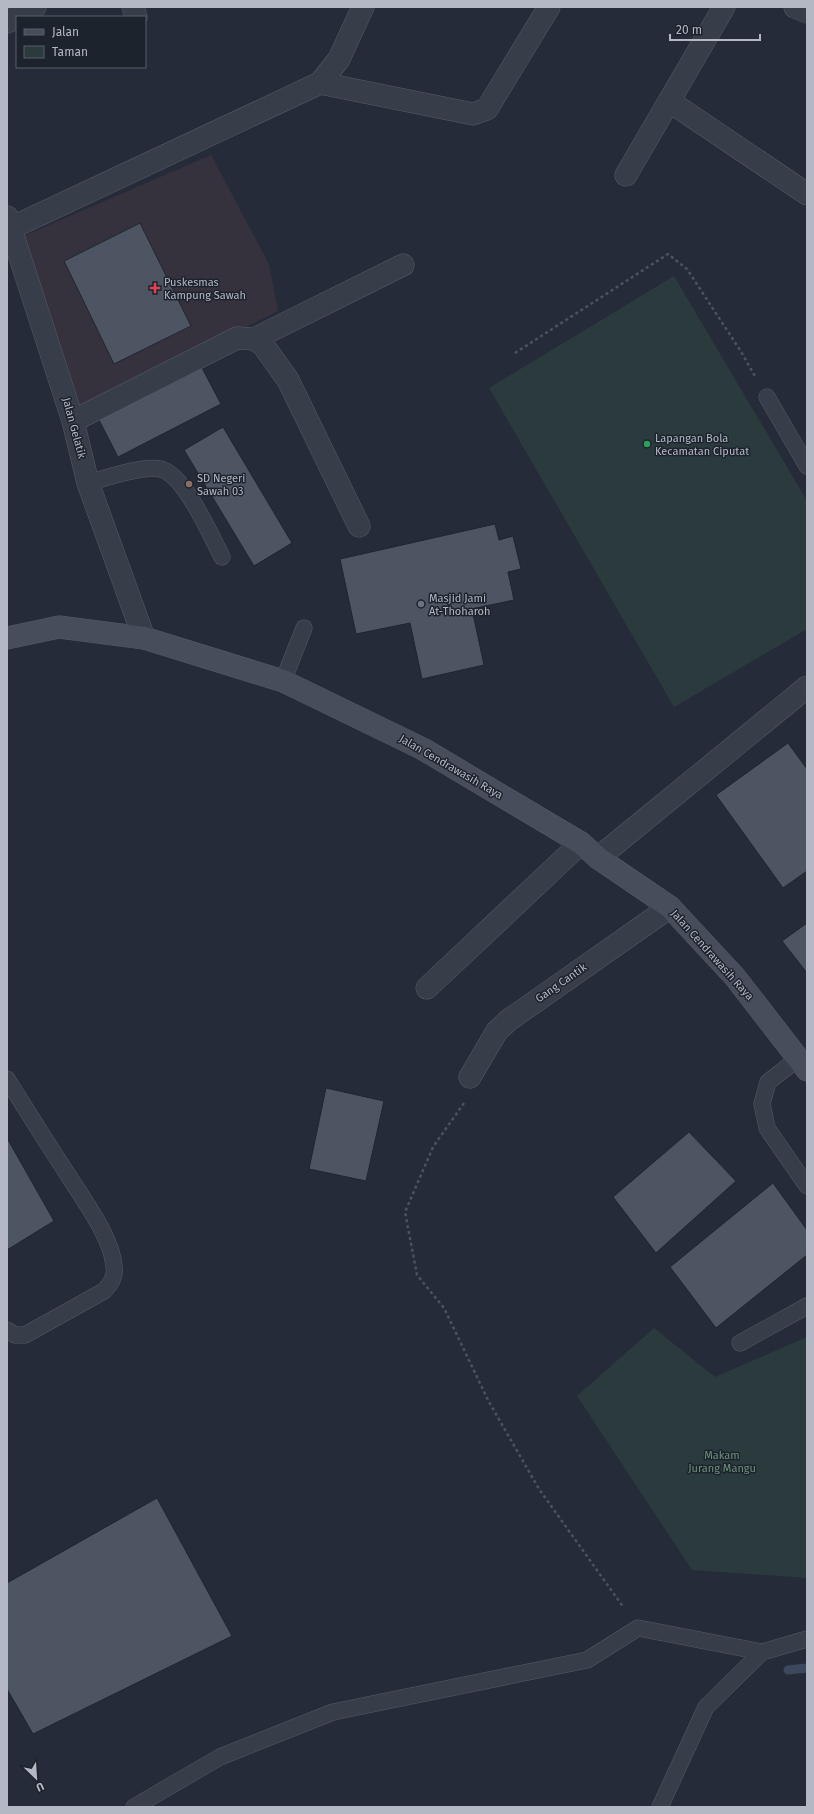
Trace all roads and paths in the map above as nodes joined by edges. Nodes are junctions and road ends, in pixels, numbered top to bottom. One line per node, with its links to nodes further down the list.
1 (35, 7): 7 (street)
2 (364, 7): 10 (street)
3 (549, 7): 10 (street)
4 (724, 7): 11 (street)
5 (795, 7): 6 (street)
6 (807, 12)
7 (18, 16)
8 (16, 17): 9 (street)
9 (7, 22)
10 (320, 84): 14 (street)
11 (669, 101): 12 (street); 13 (street)
12 (626, 175)
13 (804, 185)
14 (9, 223): 19 (street, Jalan Gelatik)
15 (403, 265): 16 (street)
16 (254, 339): 19 (street); 22 (street)
17 (515, 353): 18 (path)
18 (767, 397): 20 (lane)
19 (73, 421): 21 (street, Jalan Gelatik)
20 (807, 466)
21 (88, 483): 23 (lane); 26 (street, Jalan Gelatik)
22 (359, 526)
23 (222, 557)
24 (304, 628): 27 (lane)
25 (7, 638): 26 (main road, Jalan Cendrawasih Raya)
26 (144, 638): 27 (main road, Jalan Cendrawasih Raya)
27 (283, 681): 29 (main road, Jalan Cendrawasih Raya)
28 (807, 687): 30 (street)
29 (580, 844): 30 (main road, Jalan Cendrawasih Raya); 32 (street)
30 (598, 858): 31 (main road, Jalan Cendrawasih Raya)
31 (670, 906): 33 (main road, Jalan Cendrawasih Raya); 34 (street, Gang Cantik)
32 (427, 988)
33 (803, 1064): 37 (lane)
34 (470, 1077): 41 (path)
35 (7, 1079): 36 (lane)
36 (13, 1100): 39 (lane)
37 (807, 1186)
38 (807, 1306): 40 (lane)
39 (7, 1330)
40 (740, 1343)
41 (638, 1628): 43 (lane); 44 (lane)
42 (807, 1639): 43 (lane)
43 (762, 1652): 45 (lane)
44 (134, 1807)
45 (660, 1807)

